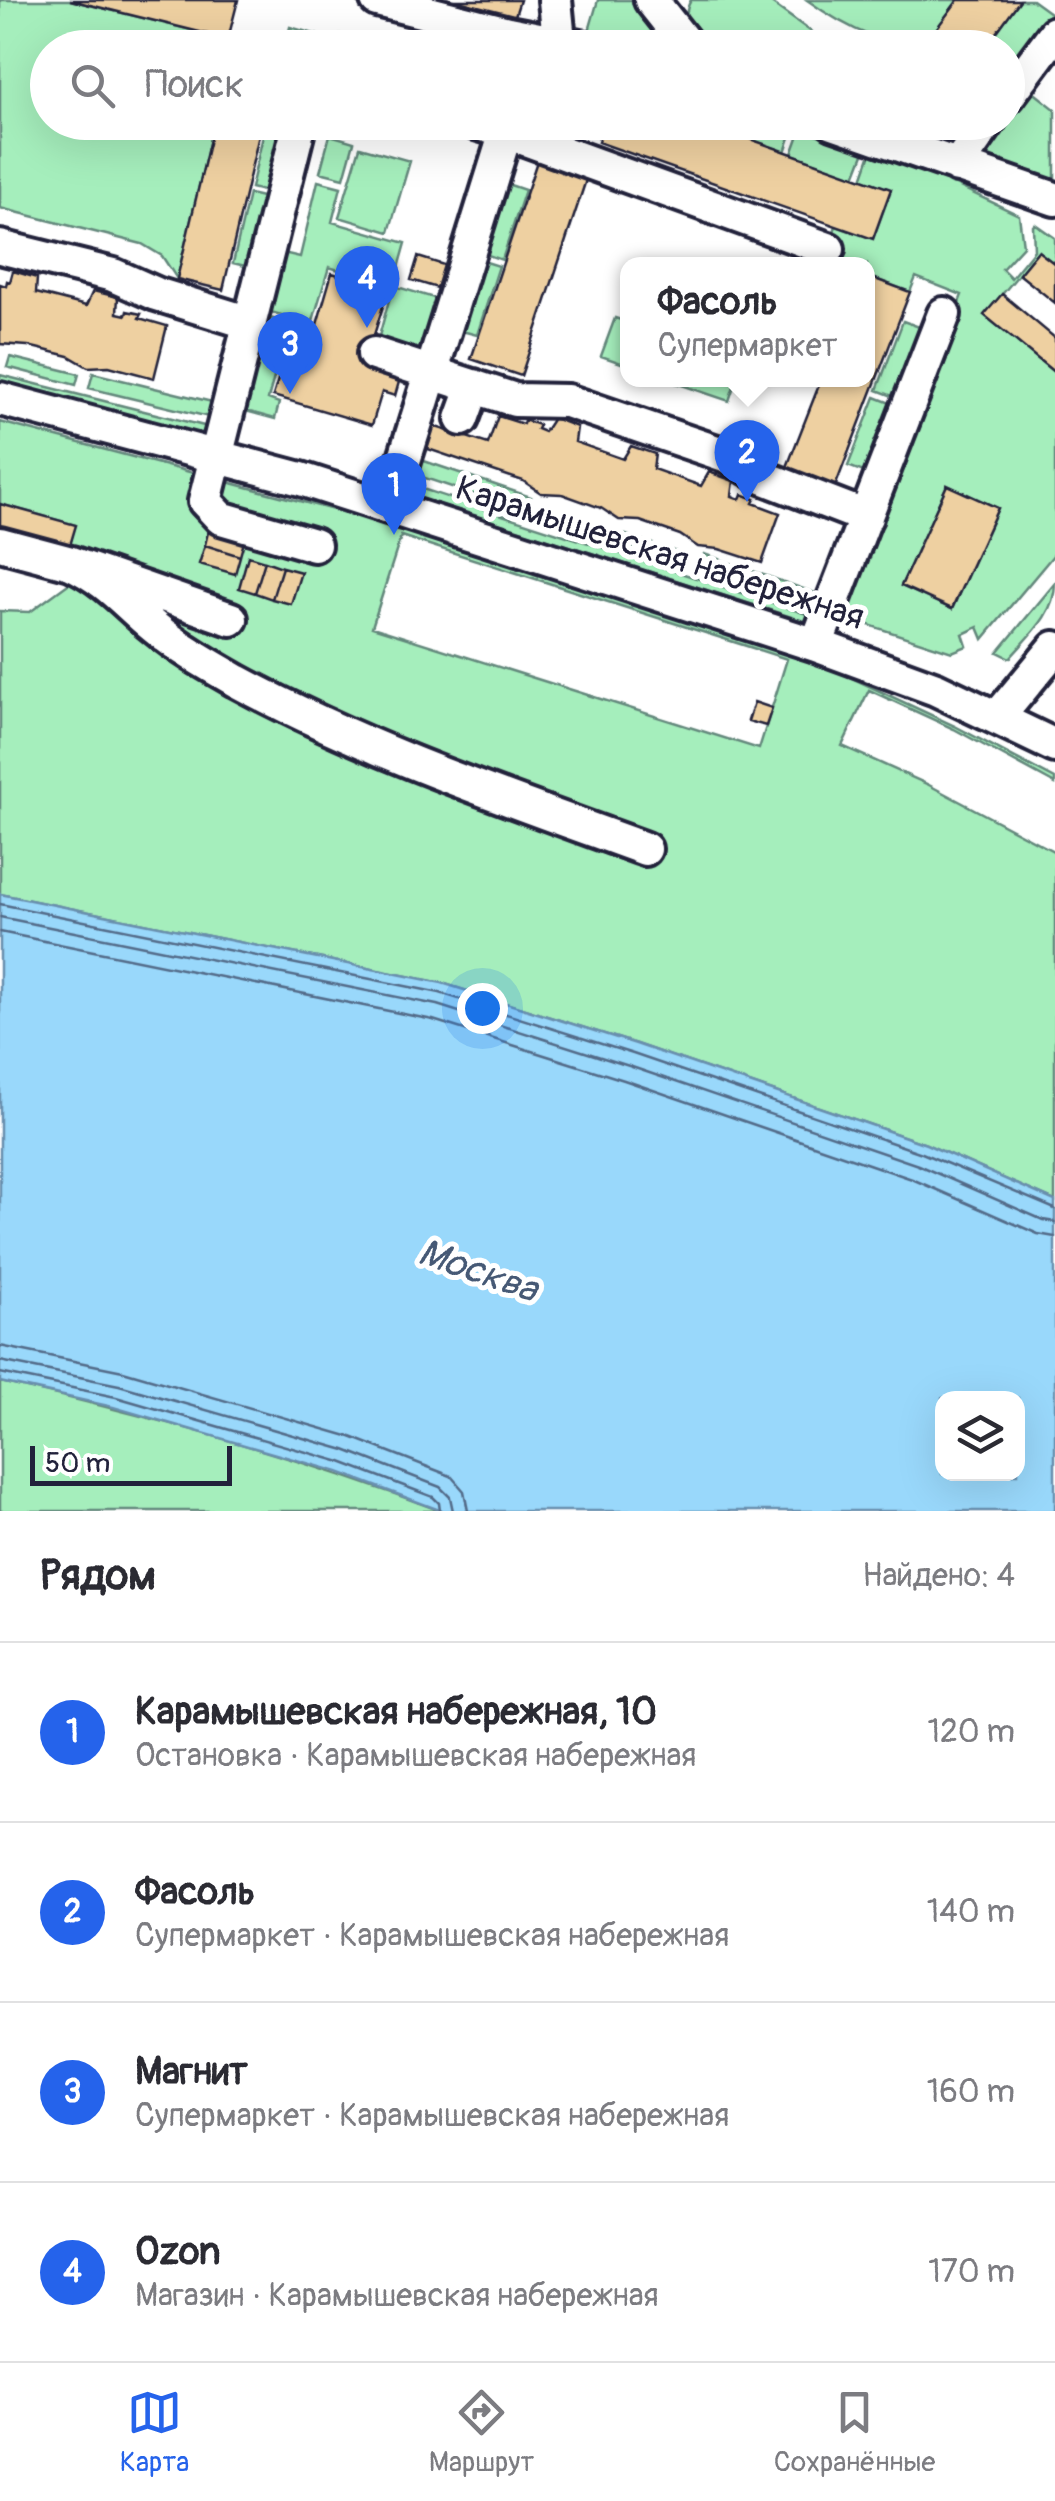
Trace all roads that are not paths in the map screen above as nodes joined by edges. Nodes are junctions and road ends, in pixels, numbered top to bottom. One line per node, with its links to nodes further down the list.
1 (377, 0): 4 (street)
2 (555, 0): 5 (street)
3 (651, 0): 6 (street)
4 (493, 30)
5 (567, 30)
6 (675, 30)
7 (1055, 33): 8 (street)
8 (1025, 73)
9 (296, 140): 19 (street)
10 (504, 140): 21 (street)
11 (528, 140): 17 (street)
12 (883, 140): 14 (street)
13 (975, 140): 14 (street)
14 (957, 166): 15 (street)
15 (1055, 199)
16 (0, 247): 19 (street)
17 (828, 249)
18 (944, 314): 27 (street)
19 (250, 323): 25 (street)
20 (374, 354): 21 (street)
21 (431, 373): 22 (street); 26 (street)
22 (474, 386): 24 (street); 27 (street)
23 (0, 399): 25 (street, Карамышевская набережная)
24 (462, 418)
25 (218, 455): 26 (street, Карамышевская набережная); 29 (street)
26 (390, 506): 32 (street, Карамышевская набережная)
27 (866, 517): 32 (street)
28 (0, 544): 30 (street)
29 (314, 545)
30 (70, 563): 31 (street); 36 (street)
31 (231, 619)
32 (816, 645): 34 (street, Карамышевская набережная)
33 (1055, 648): 34 (street)
34 (997, 718): 35 (street, Карамышевская набережная)
35 (1055, 746)
36 (645, 848)

